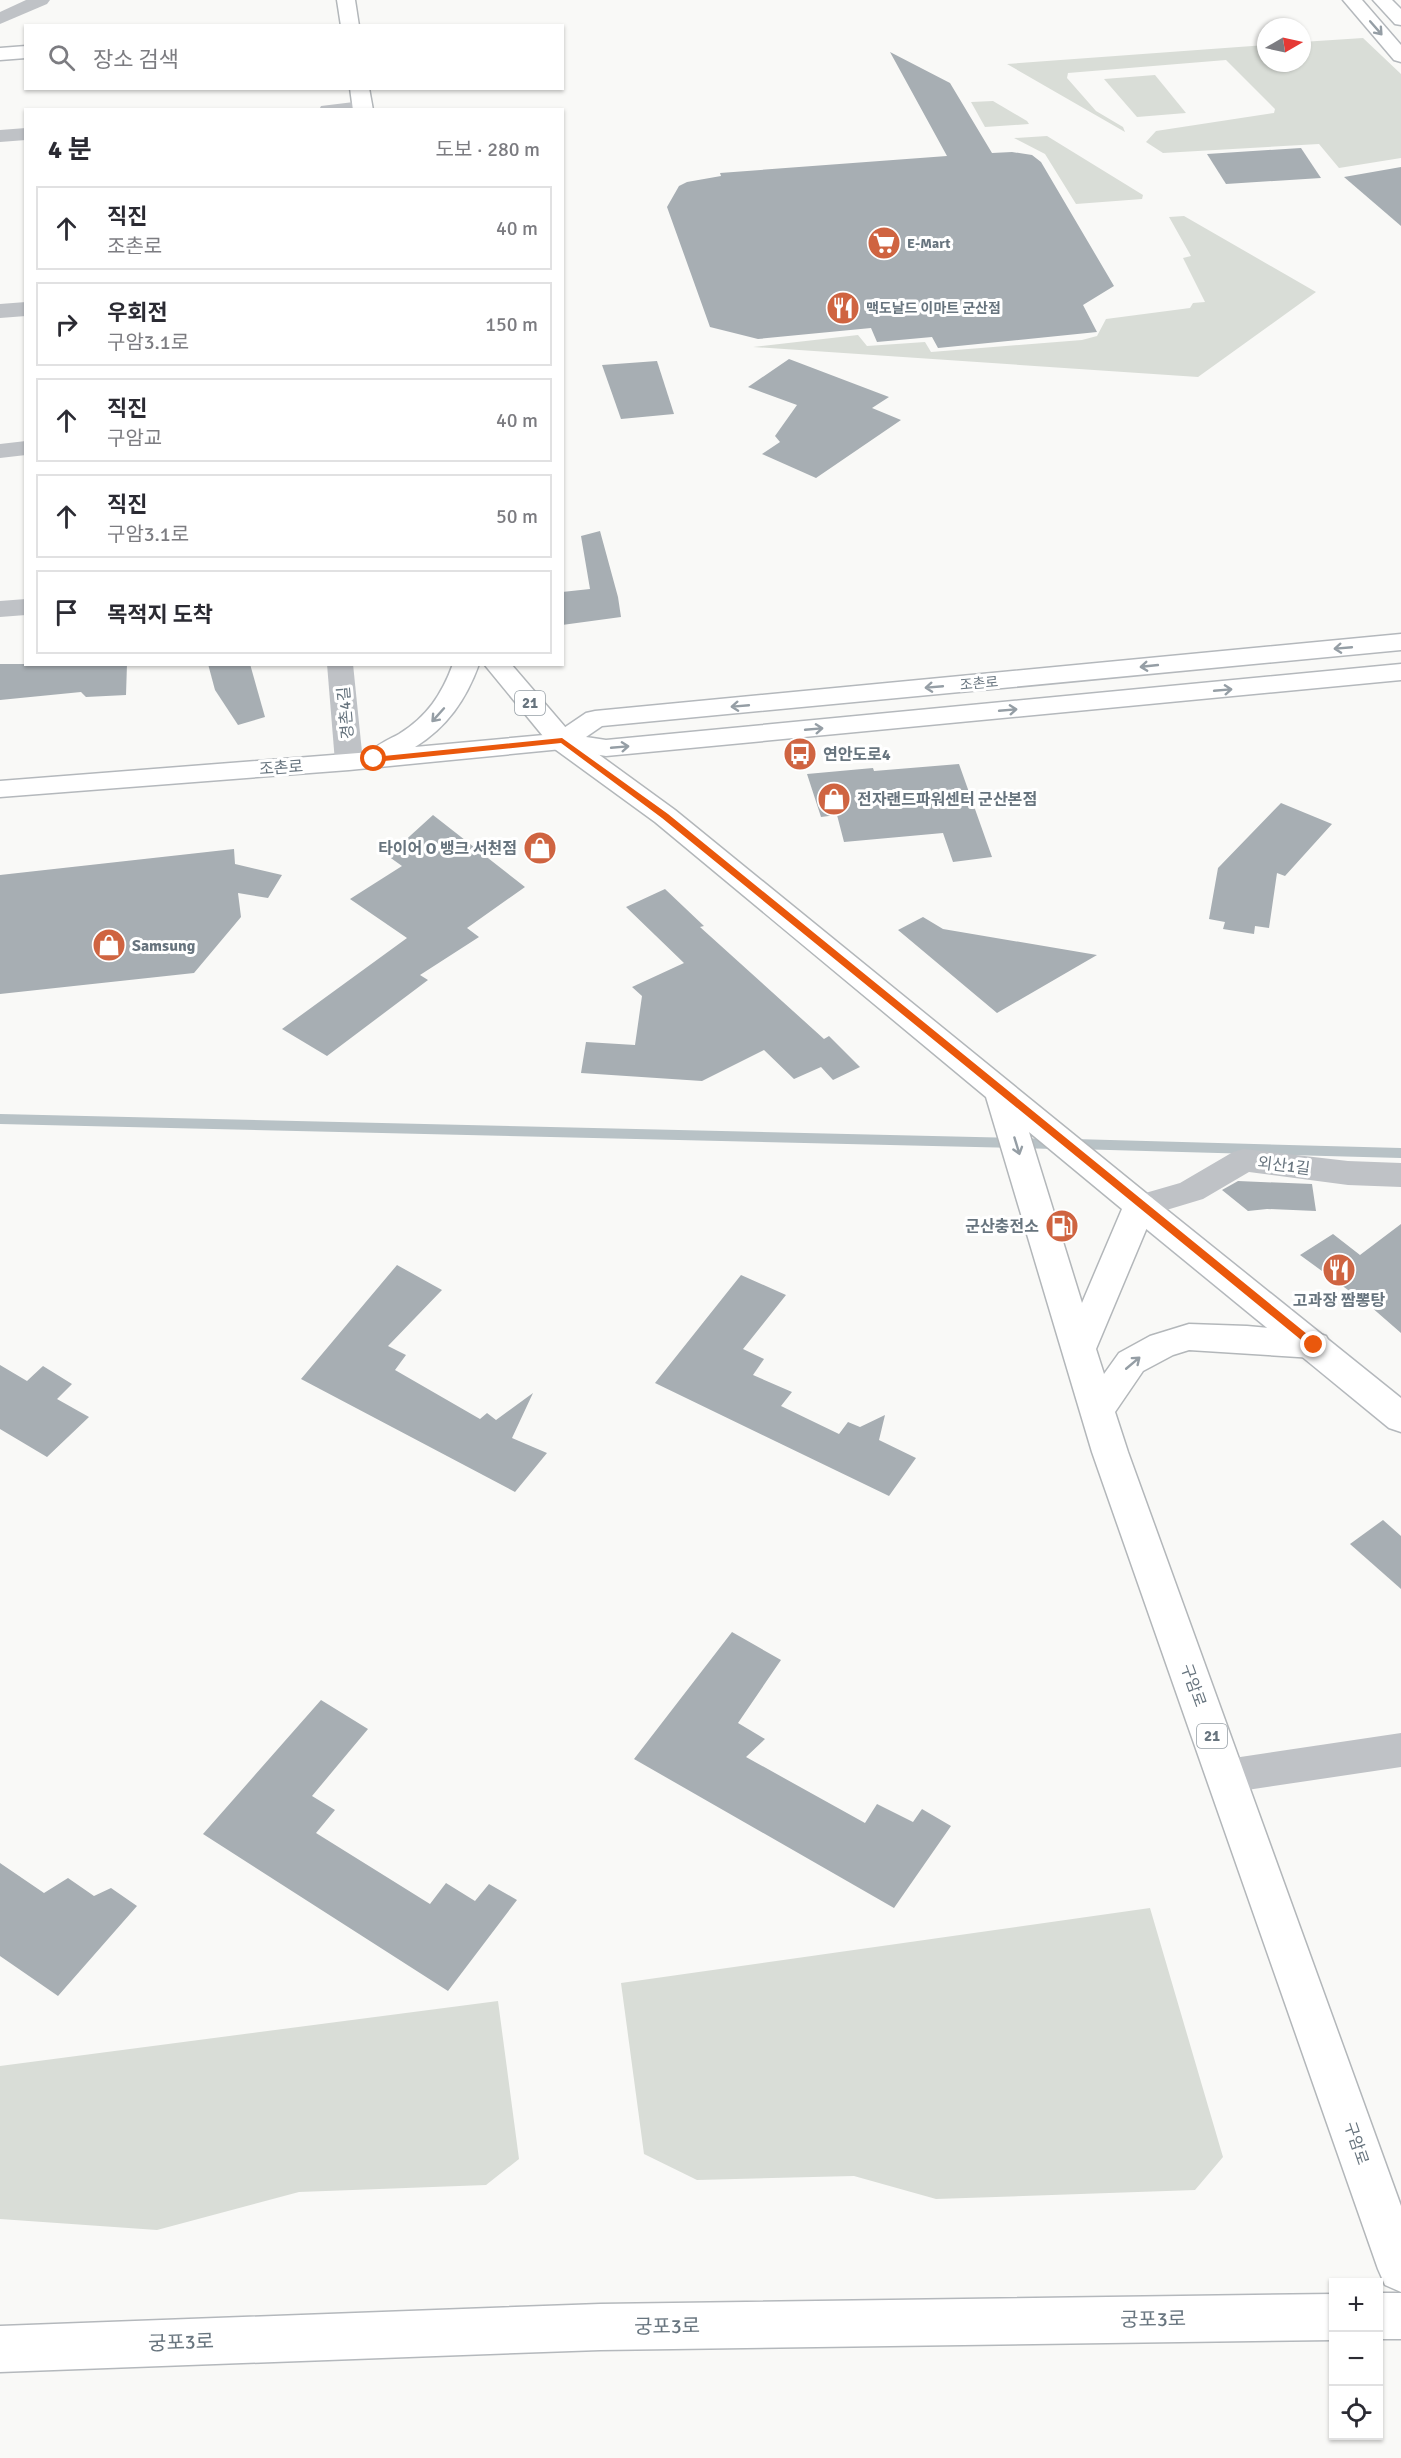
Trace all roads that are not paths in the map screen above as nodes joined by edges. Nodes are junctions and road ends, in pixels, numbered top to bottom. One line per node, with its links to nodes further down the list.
1 (41, 0): 5 (street)
2 (346, 0): 7 (street)
3 (1352, 0): 10 (street, one-way to 10)
4 (1382, 0): 6 (street)
5 (0, 19)
6 (1401, 20)
7 (350, 24)
8 (24, 52): 9 (street)
9 (0, 54)
10 (1401, 56)
11 (362, 102): 12 (street)
12 (336, 108)
13 (24, 134): 14 (street)
14 (0, 136)
15 (24, 309): 16 (street)
16 (0, 311)
17 (24, 448): 18 (street)
18 (0, 451)
19 (24, 607): 20 (street)
20 (0, 609)
21 (1401, 642): 26 (street, 조촌로, one-way to 26)
22 (340, 666): 27 (street, 경촌4길)
23 (465, 666): 27 (street, one-way to 27)
24 (499, 666): 26 (street, 21)
25 (1401, 672): 26 (street, 조촌로, one-way to 25)
26 (562, 741): 27 (street, 조촌로); 29 (street, 21)
27 (362, 760): 28 (street, 조촌로)
28 (0, 789)
29 (1000, 1090): 31 (street, 21); 33 (street, 구암로, one-way to 33)
30 (1401, 1175): 31 (street, 외산1길)
31 (1134, 1201): 32 (street); 33 (street)
32 (1314, 1345): 34 (street, one-way to 32); 35 (street)
33 (1080, 1349): 34 (street, 구암로 / 21)
34 (1098, 1409): 37 (street, 구암로 / 21)
35 (1401, 1418)
36 (1401, 1750): 37 (street)
37 (1227, 1776): 38 (street, 구암로 / 21)
38 (1401, 2269)
39 (1383, 2316): 40 (street)
40 (1401, 2316)
41 (1329, 2317): 42 (street, 궁포3로)
42 (0, 2349)

